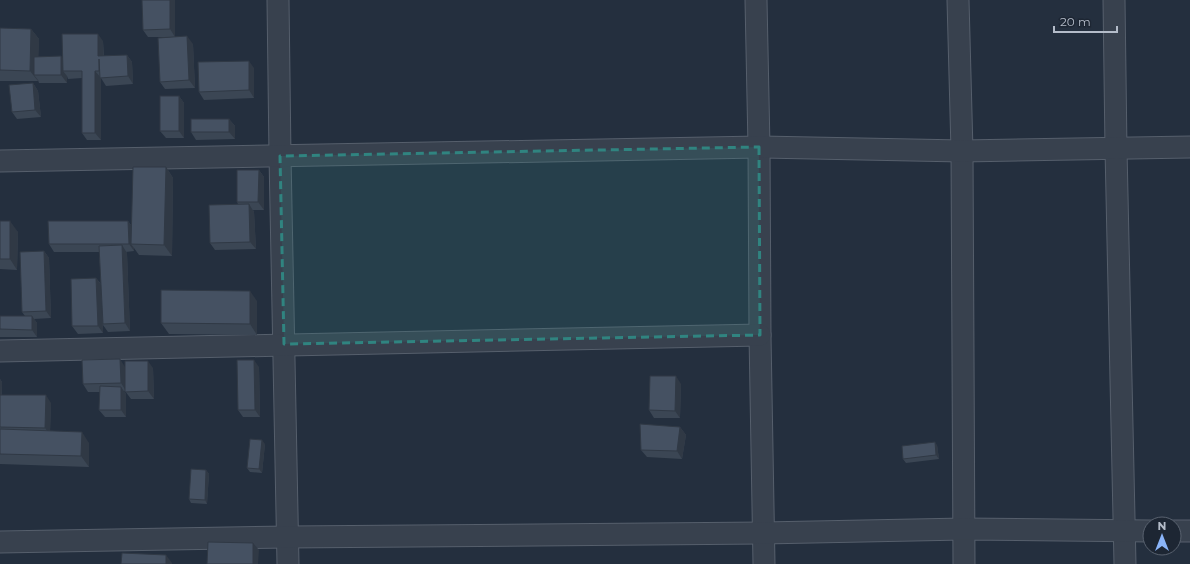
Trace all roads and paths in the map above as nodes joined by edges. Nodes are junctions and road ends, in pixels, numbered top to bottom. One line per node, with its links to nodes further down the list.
1 (278, 0): 9 (street)
2 (756, 0): 5 (street)
3 (958, 0): 8 (street)
4 (1114, 0): 7 (street)
5 (759, 147): 8 (street); 9 (street); 11 (street)
6 (1190, 147): 7 (street)
7 (1116, 149): 8 (street); 15 (street)
8 (962, 151): 14 (street)
9 (280, 156): 10 (street); 12 (street)
10 (0, 161)
11 (760, 335): 12 (street); 17 (street)
12 (284, 344): 13 (street); 18 (street)
13 (0, 351)
14 (964, 529): 15 (street); 17 (street); 22 (street)
15 (1124, 531): 16 (street); 23 (street)
16 (1142, 531)
17 (763, 533): 18 (street); 21 (street)
18 (288, 537): 19 (street); 20 (street)
19 (0, 542)
20 (288, 564)
21 (764, 564)
22 (964, 564)
23 (1125, 564)

